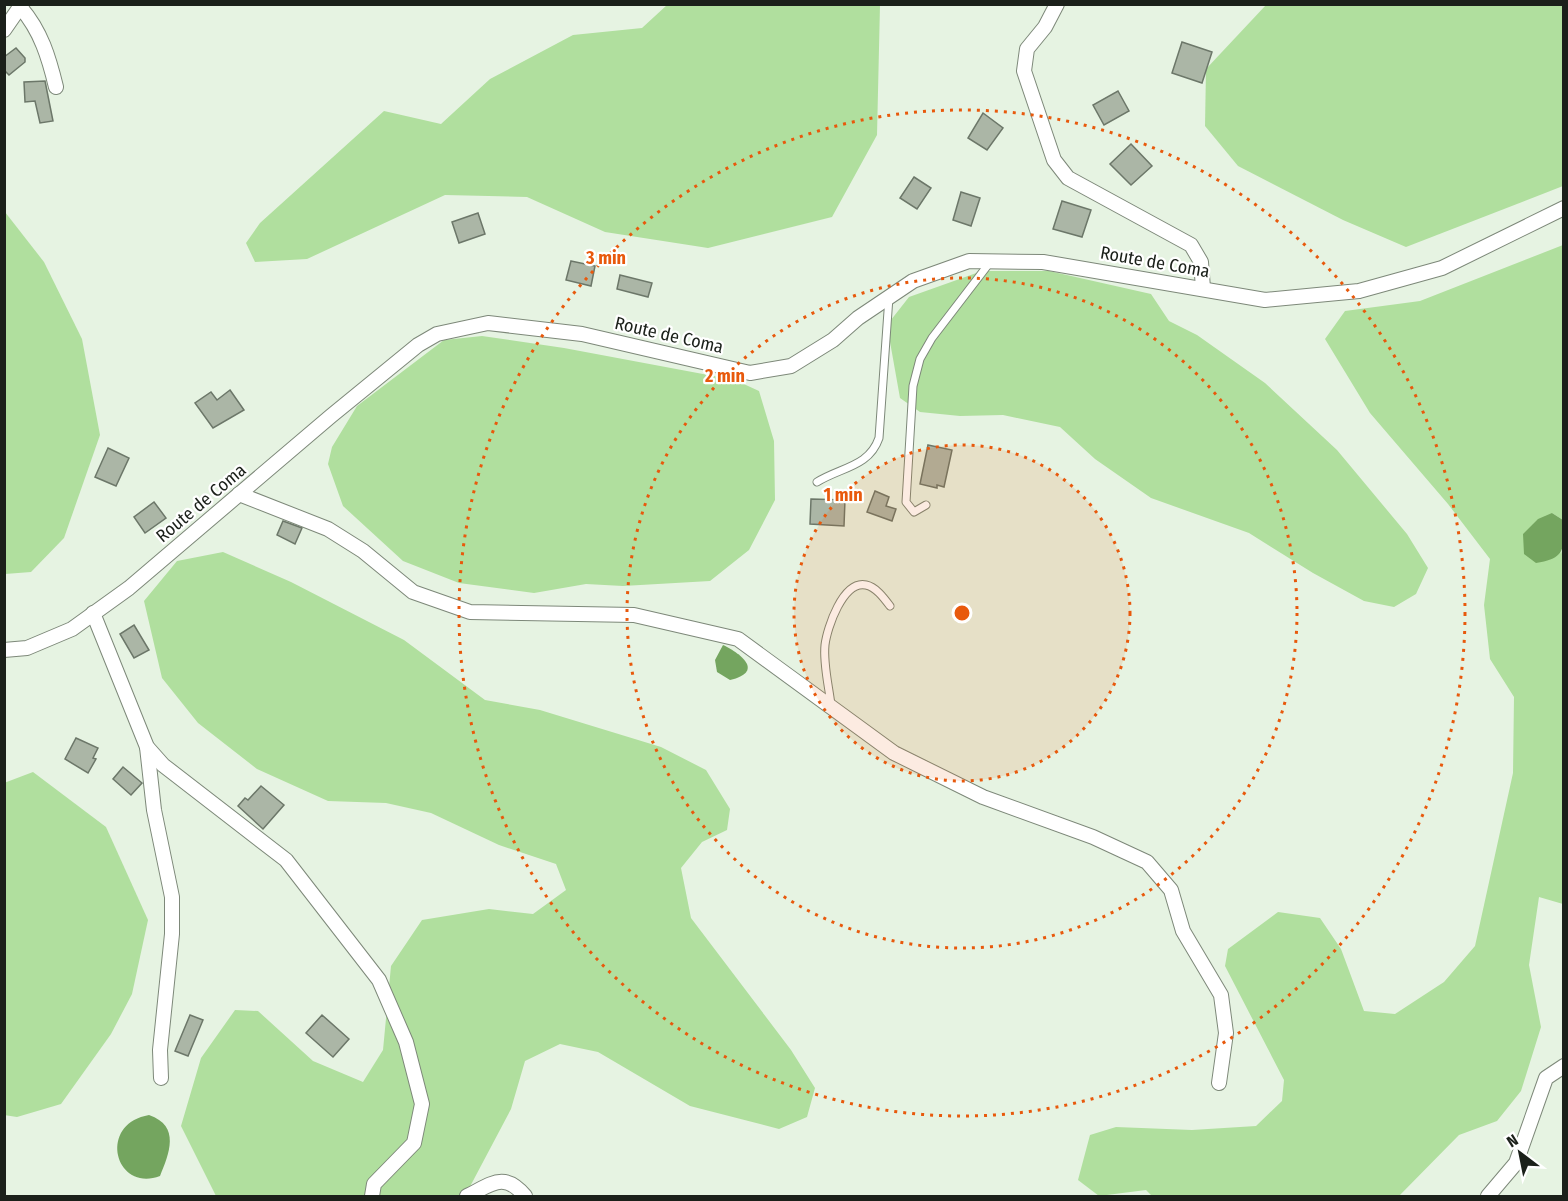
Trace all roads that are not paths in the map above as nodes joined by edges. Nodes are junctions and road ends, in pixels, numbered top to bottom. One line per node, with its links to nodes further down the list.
1 (1057, 4): 7 (street)
2 (21, 6): 3 (street); 4 (street)
3 (4, 30)
4 (56, 87)
5 (1563, 208): 7 (street, Route de Coma)
6 (991, 261): 7 (street, Route de Coma); 8 (street, Route de Coma); 11 (lane)
7 (1203, 288)
8 (889, 297): 9 (lane); 10 (street, Route de Coma)
9 (817, 482)
10 (239, 494): 13 (street, Route de Coma); 15 (street)
11 (926, 505)
12 (890, 606): 15 (lane)
13 (93, 613): 14 (street, Route de Coma); 16 (street)
14 (4, 650)
15 (831, 705): 19 (street)
16 (147, 747): 18 (street); 20 (street)
17 (1563, 1066): 23 (street)
18 (161, 1078)
19 (1219, 1083)
20 (372, 1197)
21 (467, 1197): 22 (street)
22 (525, 1197)
23 (1488, 1197)

